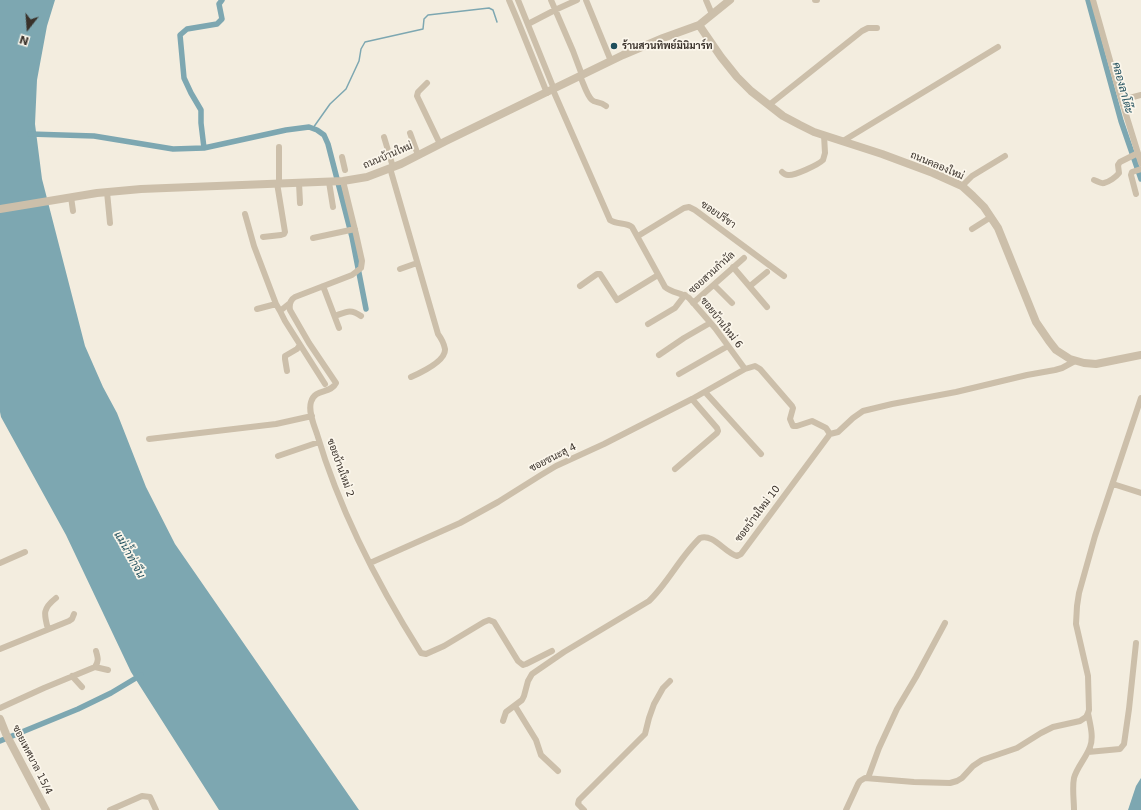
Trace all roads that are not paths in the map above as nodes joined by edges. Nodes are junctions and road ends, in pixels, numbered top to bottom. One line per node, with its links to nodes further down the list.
1 (509, 0): 18 (street)
2 (518, 0): 11 (street)
3 (551, 0): 9 (street)
4 (577, 0): 9 (street)
5 (586, 0): 15 (street)
6 (706, 0): 10 (street)
7 (730, 0): 10 (street, ถนนบ้านใหม่)
8 (1093, 0): 20 (street)
9 (555, 10): 11 (street); 16 (street)
10 (712, 14): 12 (street, ถนนบ้านใหม่)
11 (528, 24): 18 (street)
12 (699, 24): 15 (street, ถนนบ้านใหม่); 21 (street, ถนนคลองใหม่)
13 (877, 28): 21 (street)
14 (998, 47): 26 (street)
15 (612, 61): 16 (street, ถนนบ้านใหม่)
16 (581, 76): 18 (street, ถนนบ้านใหม่); 22 (street)
17 (427, 83): 27 (street)
18 (551, 90): 27 (street, ถนนบ้านใหม่); 55 (street, ซอยบ้านใหม่ 6)
19 (1141, 95): 20 (street)
20 (1122, 100): 30 (street)
21 (769, 105): 24 (street, ถนนคลองใหม่)
22 (606, 106)
23 (410, 133): 29 (street)
24 (824, 135): 26 (street, ถนนคลองใหม่); 36 (street)
25 (384, 137): 34 (street)
26 (843, 141): 42 (street, ถนนคลองใหม่)
27 (440, 144): 29 (street, ถนนบ้านใหม่)
28 (279, 147): 40 (street)
29 (418, 155): 34 (street, ถนนบ้านใหม่)
30 (1134, 155): 33 (street); 38 (street)
31 (1005, 156): 42 (street)
32 (342, 157): 37 (street)
33 (1141, 163)
34 (392, 168): 37 (street, ถนนบ้านใหม่); 59 (street)
35 (1139, 170): 44 (street)
36 (782, 172)
37 (345, 177): 39 (street, ถนนบ้านใหม่); 53 (street)
38 (1094, 180)
39 (329, 182): 41 (street, ถนนบ้านใหม่); 47 (street)
40 (278, 183): 41 (street, ถนนบ้านใหม่); 43 (street, ถนนบ้านใหม่); 56 (street)
41 (299, 183): 46 (street)
42 (962, 186): 51 (street, ถนนคลองใหม่)
43 (107, 192): 45 (street, ถนนบ้านใหม่); 52 (street)
44 (1136, 194)
45 (71, 197): 48 (street, ถนนบ้านใหม่); 49 (street)
46 (300, 203)
47 (333, 207)
48 (0, 209)
49 (73, 211)
50 (245, 214): 73 (street)
51 (991, 217): 54 (street); 86 (street, ถนนคลองใหม่)
52 (110, 223)
53 (355, 229): 57 (street); 66 (street)
54 (972, 229)
55 (638, 236): 63 (street, ซอยบ้านใหม่ 6); 64 (street, ซอยปรีชา)
56 (263, 237)
57 (313, 238)
58 (744, 258): 60 (street, ซอยสวนกำนัล)
59 (417, 263): 61 (street); 90 (street)
60 (733, 267): 65 (street, ซอยสวนกำนัล); 68 (street)
61 (400, 269)
62 (767, 272): 68 (street)
63 (658, 275): 67 (street); 69 (street, ซอยบ้านใหม่ 6)
64 (784, 276)
65 (714, 285): 71 (street, ซอยสวนกำนัล); 72 (street)
66 (323, 286): 70 (street); 77 (street)
67 (580, 286)
68 (750, 286): 74 (street)
69 (685, 295): 71 (street, ซอยบ้านใหม่ 6); 80 (street)
70 (290, 303): 76 (street); 95 (street, ซอยบ้านใหม่ 2)
71 (693, 303): 79 (street, ซอยบ้านใหม่ 6)
72 (732, 303)
73 (276, 304): 75 (street); 76 (street)
74 (767, 307)
75 (257, 309)
76 (280, 311): 82 (street)
77 (335, 316): 78 (street); 81 (street)
78 (361, 316)
79 (710, 323): 83 (street, ซอยบ้านใหม่ 6); 84 (street)
80 (648, 324)
81 (339, 328)
82 (300, 345): 88 (street); 91 (street)
83 (728, 346): 87 (street, ซอยบ้านใหม่ 6); 89 (street)
84 (659, 355)
85 (1141, 355): 86 (street, ถนนคลองใหม่)
86 (1075, 361): 96 (street, ซอยบ้านใหม่ 10)
87 (745, 370): 92 (street, ซอยชนะสุ 4); 96 (street)
88 (287, 371)
89 (679, 374)
90 (411, 377)
91 (325, 384)
92 (705, 392): 94 (street, ซอยชนะสุ 4); 99 (street)
93 (1141, 398): 102 (street)
94 (692, 399): 101 (street); 106 (street, ซอยชนะสุ 4)
95 (312, 416): 97 (street); 98 (street, ซอยบ้านใหม่ 2)
96 (830, 434): 120 (street, ซอยบ้านใหม่ 10)
97 (149, 439)
98 (319, 442): 100 (street); 106 (street, ซอยบ้านใหม่ 2)
99 (761, 454)
100 (278, 456)
101 (675, 469)
102 (1113, 484): 103 (street); 122 (street)
103 (1141, 493)
104 (25, 552): 105 (street)
105 (0, 563)
106 (370, 563): 113 (street, ซอยบ้านใหม่ 2)
107 (56, 598): 110 (street)
108 (74, 614): 110 (street)
109 (945, 623): 127 (street)
110 (48, 629): 112 (street)
111 (1136, 643): 125 (street)
112 (0, 649)
113 (552, 650)
114 (96, 651): 115 (street)
115 (96, 667): 116 (street); 117 (street)
116 (108, 670)
117 (72, 676): 119 (street); 121 (street)
118 (670, 681): 131 (street)
119 (82, 688)
120 (515, 706): 124 (street, ซอยบ้านใหม่ 10); 126 (street)
121 (0, 708)
122 (1088, 713): 125 (street); 127 (street)
123 (0, 718): 128 (street, ซอยเทศบาล 15/4)
124 (503, 721)
125 (1088, 752): 133 (street)
126 (558, 771)
127 (868, 778): 132 (street)
128 (46, 810)
129 (110, 810): 130 (street)
130 (156, 810)
131 (584, 810)
132 (846, 810)
133 (1074, 810)

